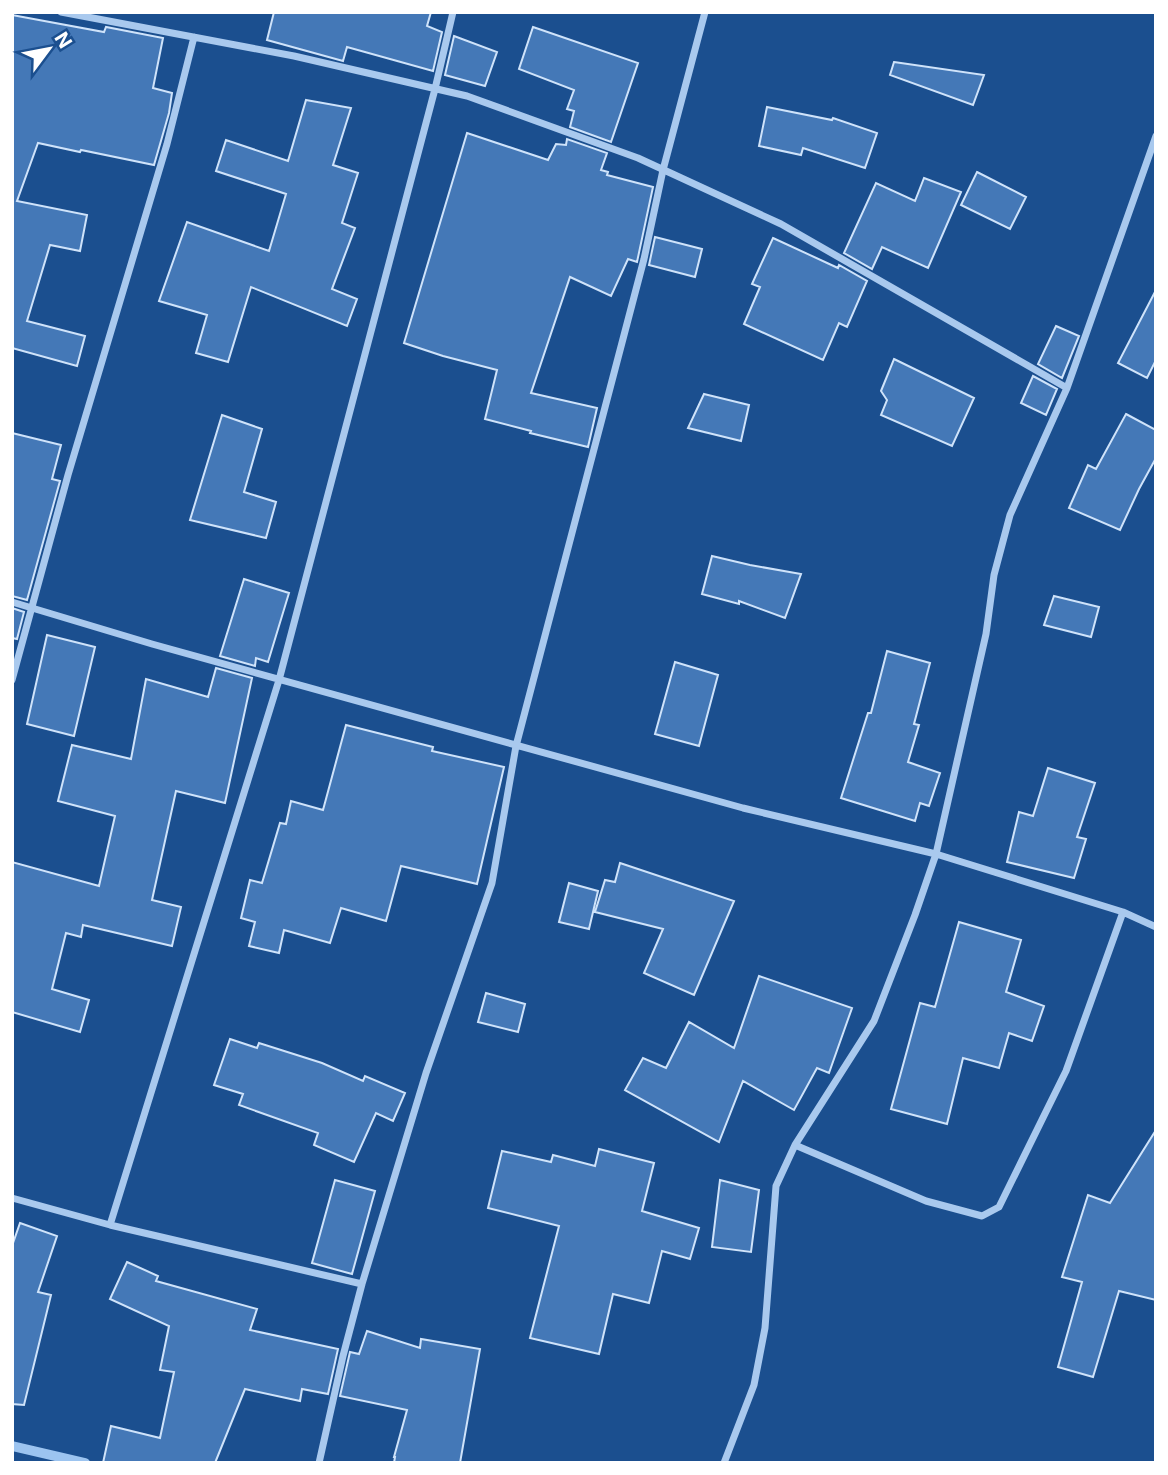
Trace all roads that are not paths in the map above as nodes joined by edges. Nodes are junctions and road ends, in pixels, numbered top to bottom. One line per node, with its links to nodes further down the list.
1 (61, 12): 4 (street)
2 (453, 12): 5 (street)
3 (705, 12): 7 (street)
4 (194, 37): 5 (street); 10 (street)
5 (435, 89): 7 (street); 12 (street)
6 (1156, 136): 8 (street)
7 (663, 170): 8 (street); 13 (street)
8 (1067, 388): 14 (street)
9 (12, 602): 10 (street)
10 (31, 608): 11 (street); 12 (street)
11 (12, 680)
12 (279, 680): 13 (street); 19 (street)
13 (516, 746): 14 (street); 20 (street)
14 (936, 854): 15 (street); 17 (street)
15 (1123, 912): 16 (street); 17 (street)
16 (1156, 927)
17 (795, 1145): 22 (street)
18 (12, 1198): 19 (street)
19 (110, 1224): 20 (street)
20 (362, 1284): 21 (street)
21 (319, 1463)
22 (724, 1463)

